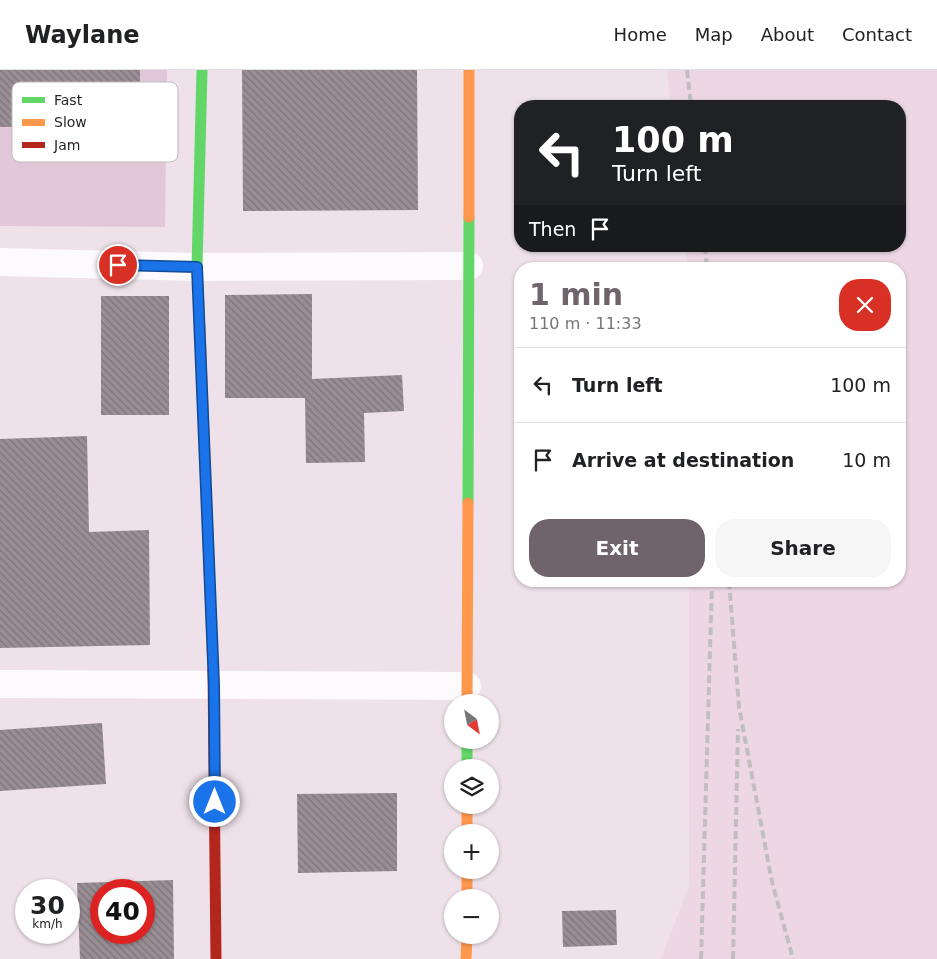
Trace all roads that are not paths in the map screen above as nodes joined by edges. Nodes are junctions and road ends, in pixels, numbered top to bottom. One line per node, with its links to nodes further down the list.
1 (202, 70): 5 (main road)
2 (469, 70): 4 (main road)
3 (0, 262): 5 (street)
4 (469, 266): 5 (street); 8 (main road)
5 (197, 267): 7 (main road)
6 (0, 684): 7 (street)
7 (214, 685): 8 (street); 10 (main road)
8 (467, 694)
9 (466, 944): 11 (main road)
10 (216, 959)
11 (466, 959)

